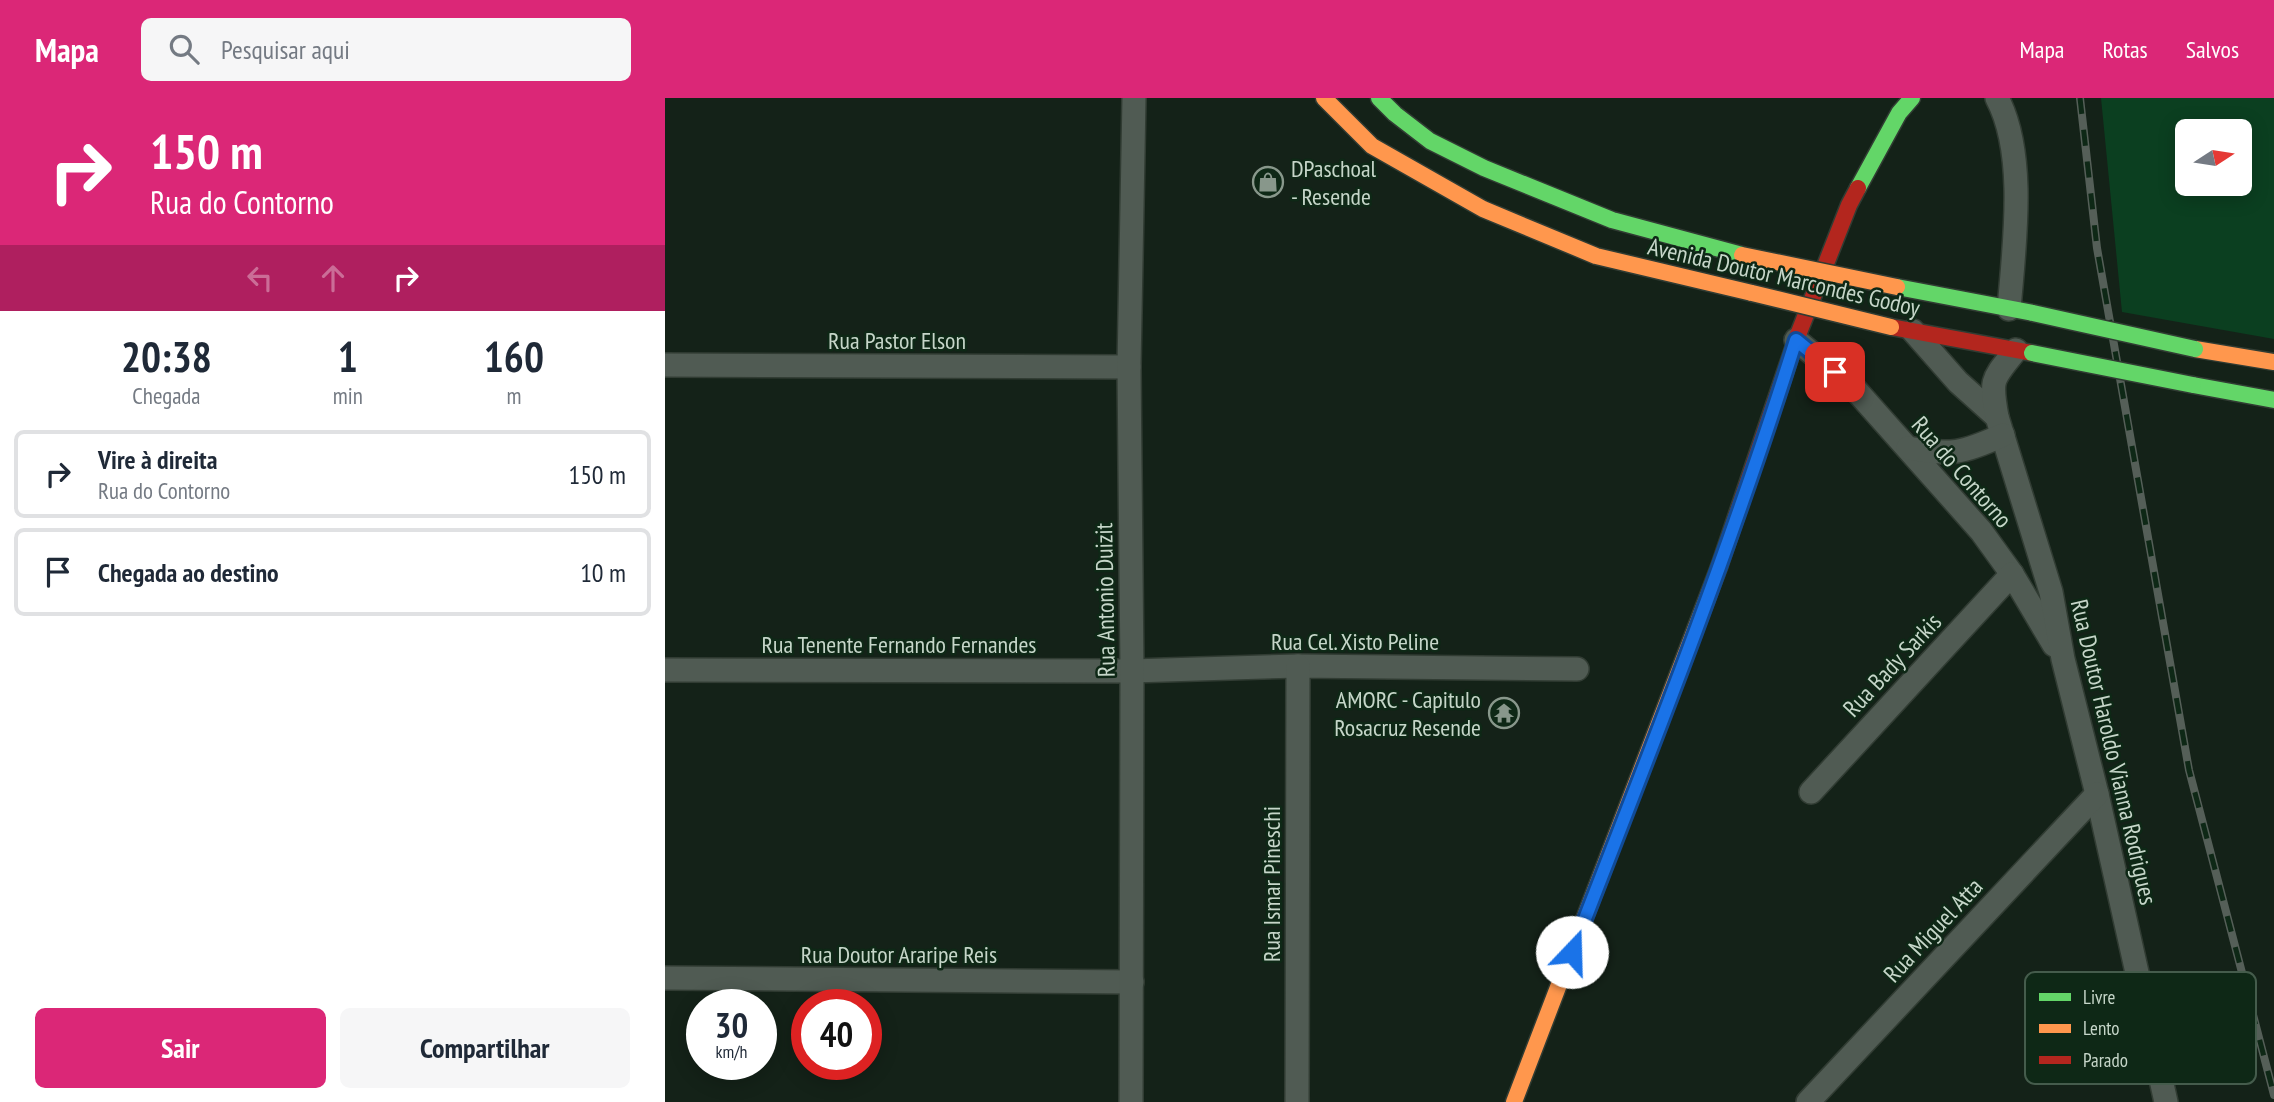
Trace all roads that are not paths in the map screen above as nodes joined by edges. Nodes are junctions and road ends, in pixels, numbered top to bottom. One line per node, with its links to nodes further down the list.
1 (1134, 98): 12 (street, Rua Antonio Duizit)
2 (1324, 98): 7 (main road, Avenida Doutor Marcondes Godoy, bridge)
3 (1379, 98): 6 (main road, Avenida Doutor Marcondes Godoy, bridge)
4 (1912, 98): 8 (main road)
5 (1997, 98): 6 (street)
6 (2009, 309): 10 (main road, Avenida Doutor Marcondes Godoy, bridge)
7 (1902, 329): 9 (main road, Avenida Doutor Marcondes Godoy); 14 (street)
8 (1796, 340): 15 (street, Rua do Contorno); 30 (main road)
9 (2024, 352): 13 (main road, Avenida Doutor Marcondes Godoy, bridge); 14 (street, Rua Doutor Haroldo Vianna Rodrigues)
10 (2274, 362)
11 (667, 364): 12 (street, Rua Pastor Elson)
12 (1129, 367): 21 (street, Rua Antonio Duizit)
13 (2274, 400)
14 (2000, 426): 15 (street); 17 (street, Rua Doutor Haroldo Vianna Rodrigues)
15 (1908, 448): 16 (street, Rua do Contorno)
16 (2012, 573): 17 (street, Rua do Contorno); 22 (street, Rua Bady Sarkis)
17 (2063, 659): 23 (street, Rua Doutor Haroldo Vianna Rodrigues)
18 (1298, 666): 19 (street, Rua Cel. Xisto Peline); 21 (street, Rua Cel. Xisto Peline); 29 (street, Rua Ismar Pineschi)
19 (1577, 668)
20 (665, 670): 21 (street, Rua Tenente Fernando Fernandes)
21 (1132, 671): 26 (street, Rua Antonio Duizit)
22 (1811, 792)
23 (2097, 794): 24 (street, Rua Doutor Haroldo Vianna Rodrigues); 31 (street, Rua Miguel Atta)
24 (2137, 972)
25 (665, 978): 26 (street, Rua Doutor Araripe Reis)
26 (1132, 982): 28 (street, Rua Antonio Duizit)
27 (2162, 1084): 32 (street, Rua Doutor Haroldo Vianna Rodrigues)
28 (1131, 1102)
29 (1297, 1102)
30 (1514, 1102)
31 (1808, 1102)
32 (2166, 1102)

